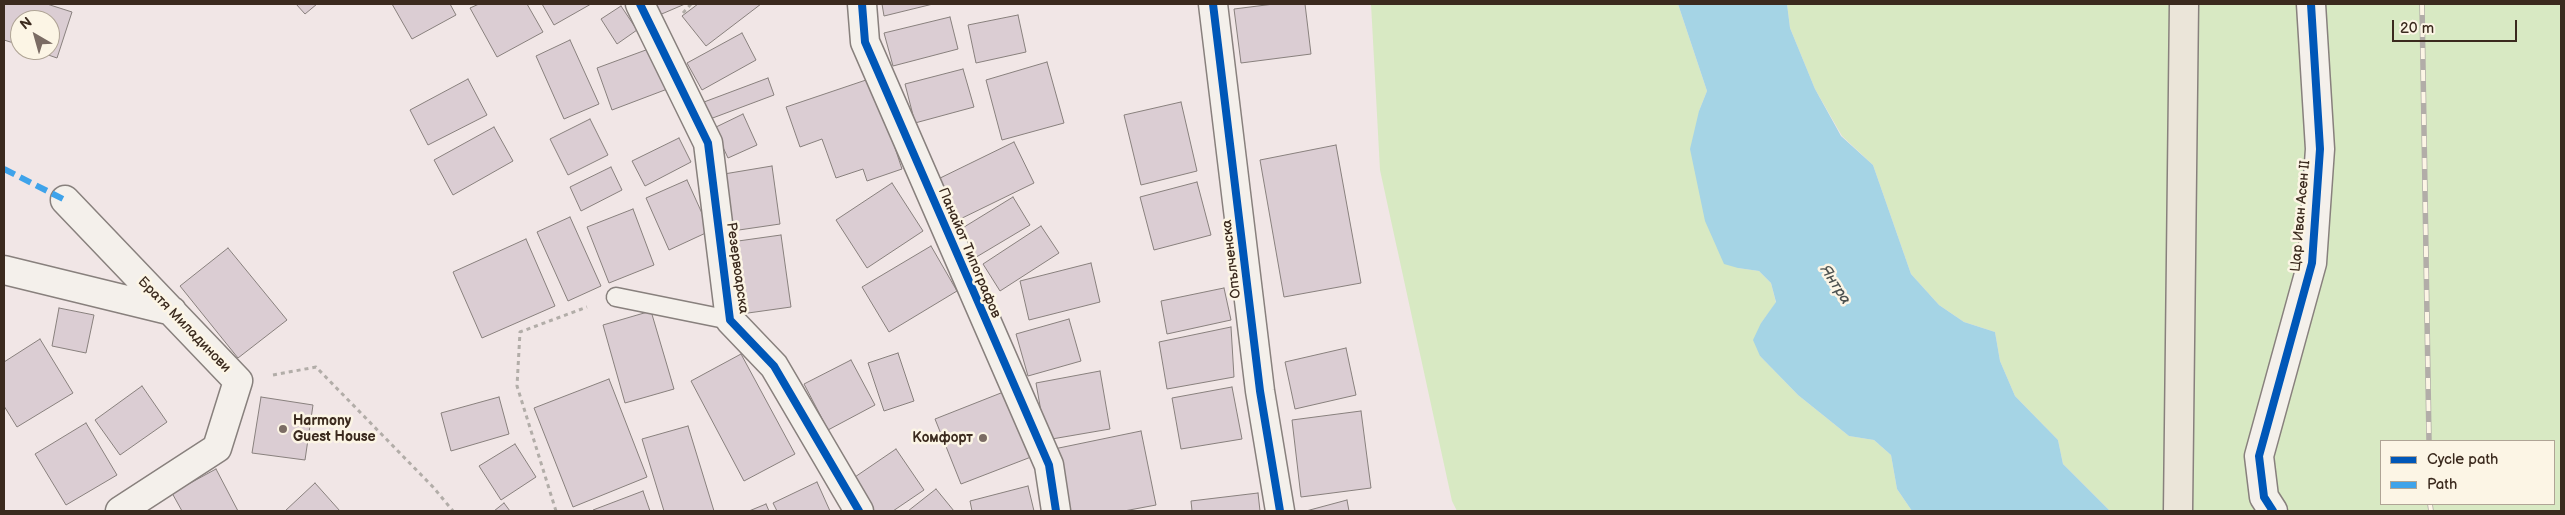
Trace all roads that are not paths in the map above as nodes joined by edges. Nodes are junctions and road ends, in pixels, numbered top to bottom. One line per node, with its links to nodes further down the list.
1 (640, 4): 10 (street, Резервоарска)
2 (862, 4): 13 (street, Панайот Типографов)
3 (1212, 4): 14 (street, Опълченска)
4 (2184, 4): 15 (main road)
5 (2311, 4): 16 (street, Цар Иван Асен II)
6 (65, 200): 9 (street, Братя Миладинови)
7 (4, 270): 9 (street)
8 (616, 297): 10 (lane)
9 (172, 311): 11 (street, Братя Миладинови)
10 (730, 320): 12 (street, Резервоарска)
11 (120, 511)
12 (859, 511)
13 (1056, 511)
14 (1280, 511)
15 (2178, 511)
16 (2273, 511)

